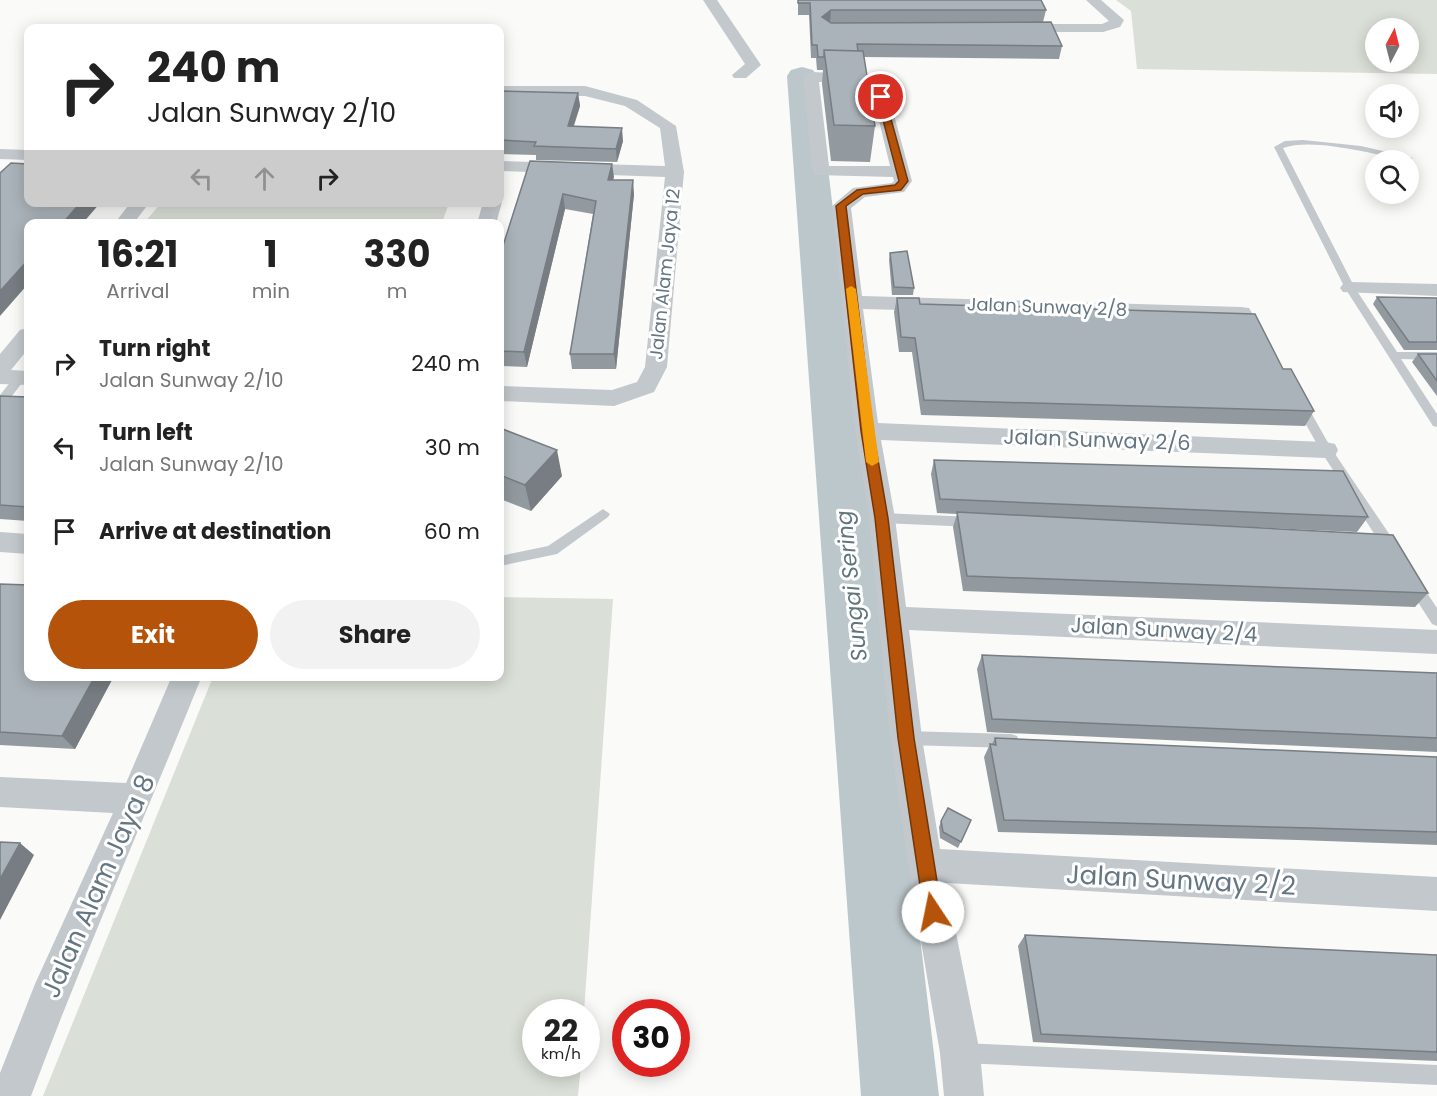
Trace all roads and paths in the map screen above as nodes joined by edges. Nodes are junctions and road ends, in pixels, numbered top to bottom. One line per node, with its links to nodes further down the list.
1 (710, 0): 4 (street)
2 (1093, 0): 3 (street)
3 (1008, 28)
4 (740, 75)
5 (504, 91): 8 (street, Jalan Alam Jaya 12)
6 (1365, 150): 12 (lane)
7 (504, 166): 8 (street)
8 (675, 172): 20 (street, Jalan Alam Jaya 12)
9 (900, 172): 9 (street); 14 (street)
10 (137, 207): 11 (street)
11 (127, 219)
12 (1350, 288): 13 (street); 17 (lane)
13 (1437, 290)
14 (853, 302): 15 (street, Jalan Sunway 2/8); 24 (street)
15 (1248, 316)
16 (24, 345): 19 (street)
17 (1394, 355): 18 (lane); 23 (lane)
18 (1437, 356)
19 (12, 375): 22 (lane)
20 (504, 394)
21 (1297, 398): 25 (lane)
22 (0, 403)
23 (1437, 423)
24 (867, 431): 25 (street, Jalan Sunway 2/6); 27 (street)
25 (1326, 450): 31 (lane)
26 (603, 514): 32 (lane)
27 (882, 518): 28 (lane); 34 (street)
28 (987, 523)
29 (0, 542): 30 (street)
30 (24, 544)
31 (1397, 558)
32 (504, 560)
33 (1408, 574): 35 (lane)
34 (892, 618): 36 (street, Jalan Sunway 2/4); 38 (street)
35 (1437, 620)
36 (1437, 642)
37 (184, 681): 41 (street, Jalan Alam Jaya 8)
38 (906, 738): 39 (lane); 42 (street)
39 (1032, 742)
40 (0, 792): 41 (street)
41 (136, 800): 46 (street, Jalan Alam Jaya 8)
42 (925, 865): 43 (street, Jalan Sunway 2/2); 44 (street)
43 (1437, 894)
44 (960, 1053): 45 (lane); 47 (street)
45 (1437, 1076)
46 (11, 1096)
47 (964, 1096)

